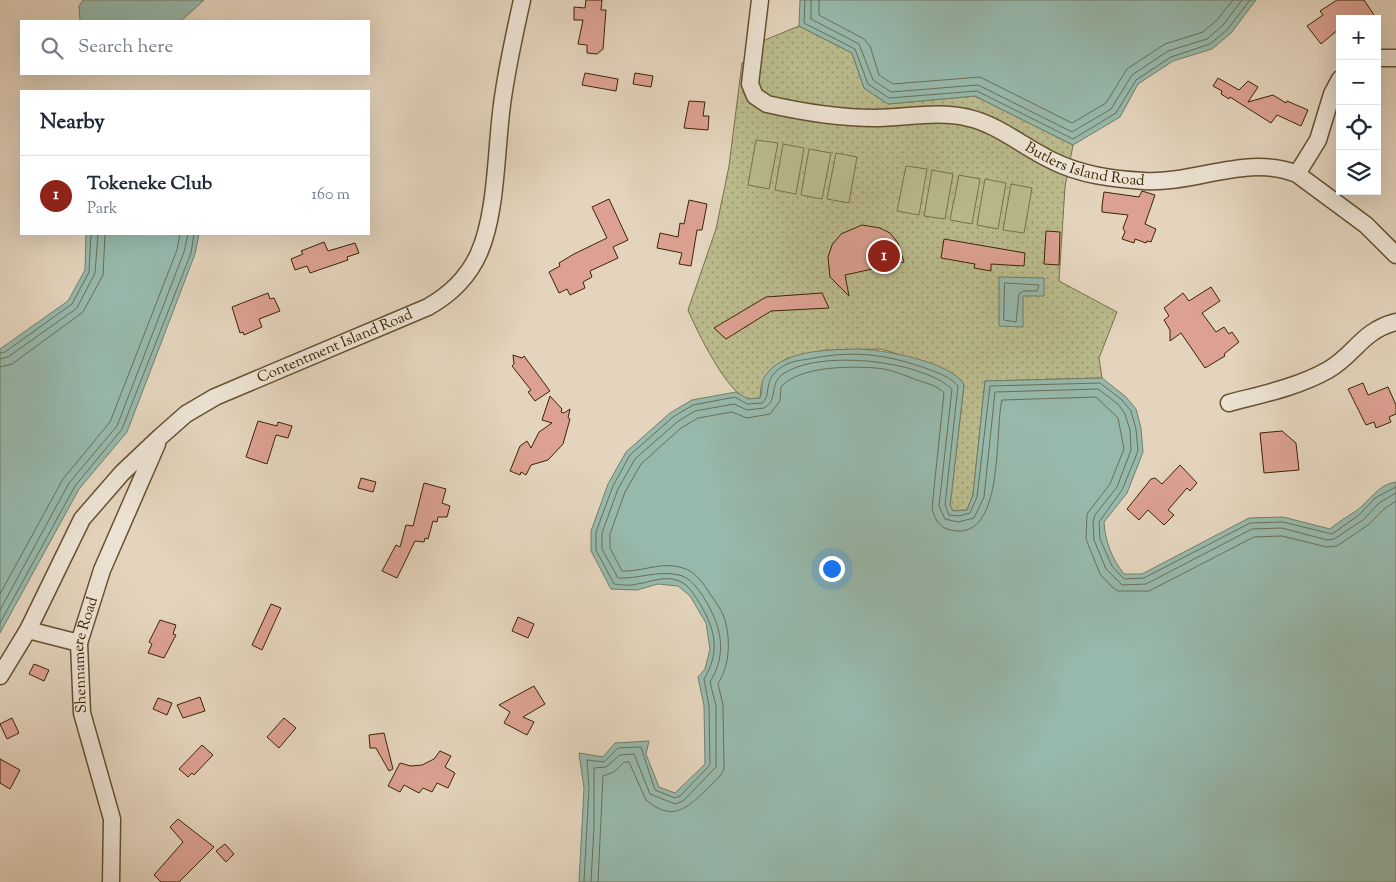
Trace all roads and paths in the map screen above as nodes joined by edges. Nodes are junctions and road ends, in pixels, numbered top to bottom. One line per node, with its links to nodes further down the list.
1 (522, 0): 10 (street, Contentment Island Road)
2 (760, 0): 6 (street, Butlers Island Road)
3 (1381, 58): 4 (street)
4 (1396, 58)
5 (1336, 86): 6 (street)
6 (1297, 174): 7 (street, Butlers Island Road)
7 (1396, 255)
8 (1396, 322): 9 (street)
9 (1229, 403)
10 (160, 437): 11 (street, Contentment Island Road); 12 (street, Shennamere Road)
11 (28, 630): 12 (street); 13 (street, Contentment Island Road)
12 (80, 643): 14 (street, Shennamere Road)
13 (0, 676)
14 (111, 882)

